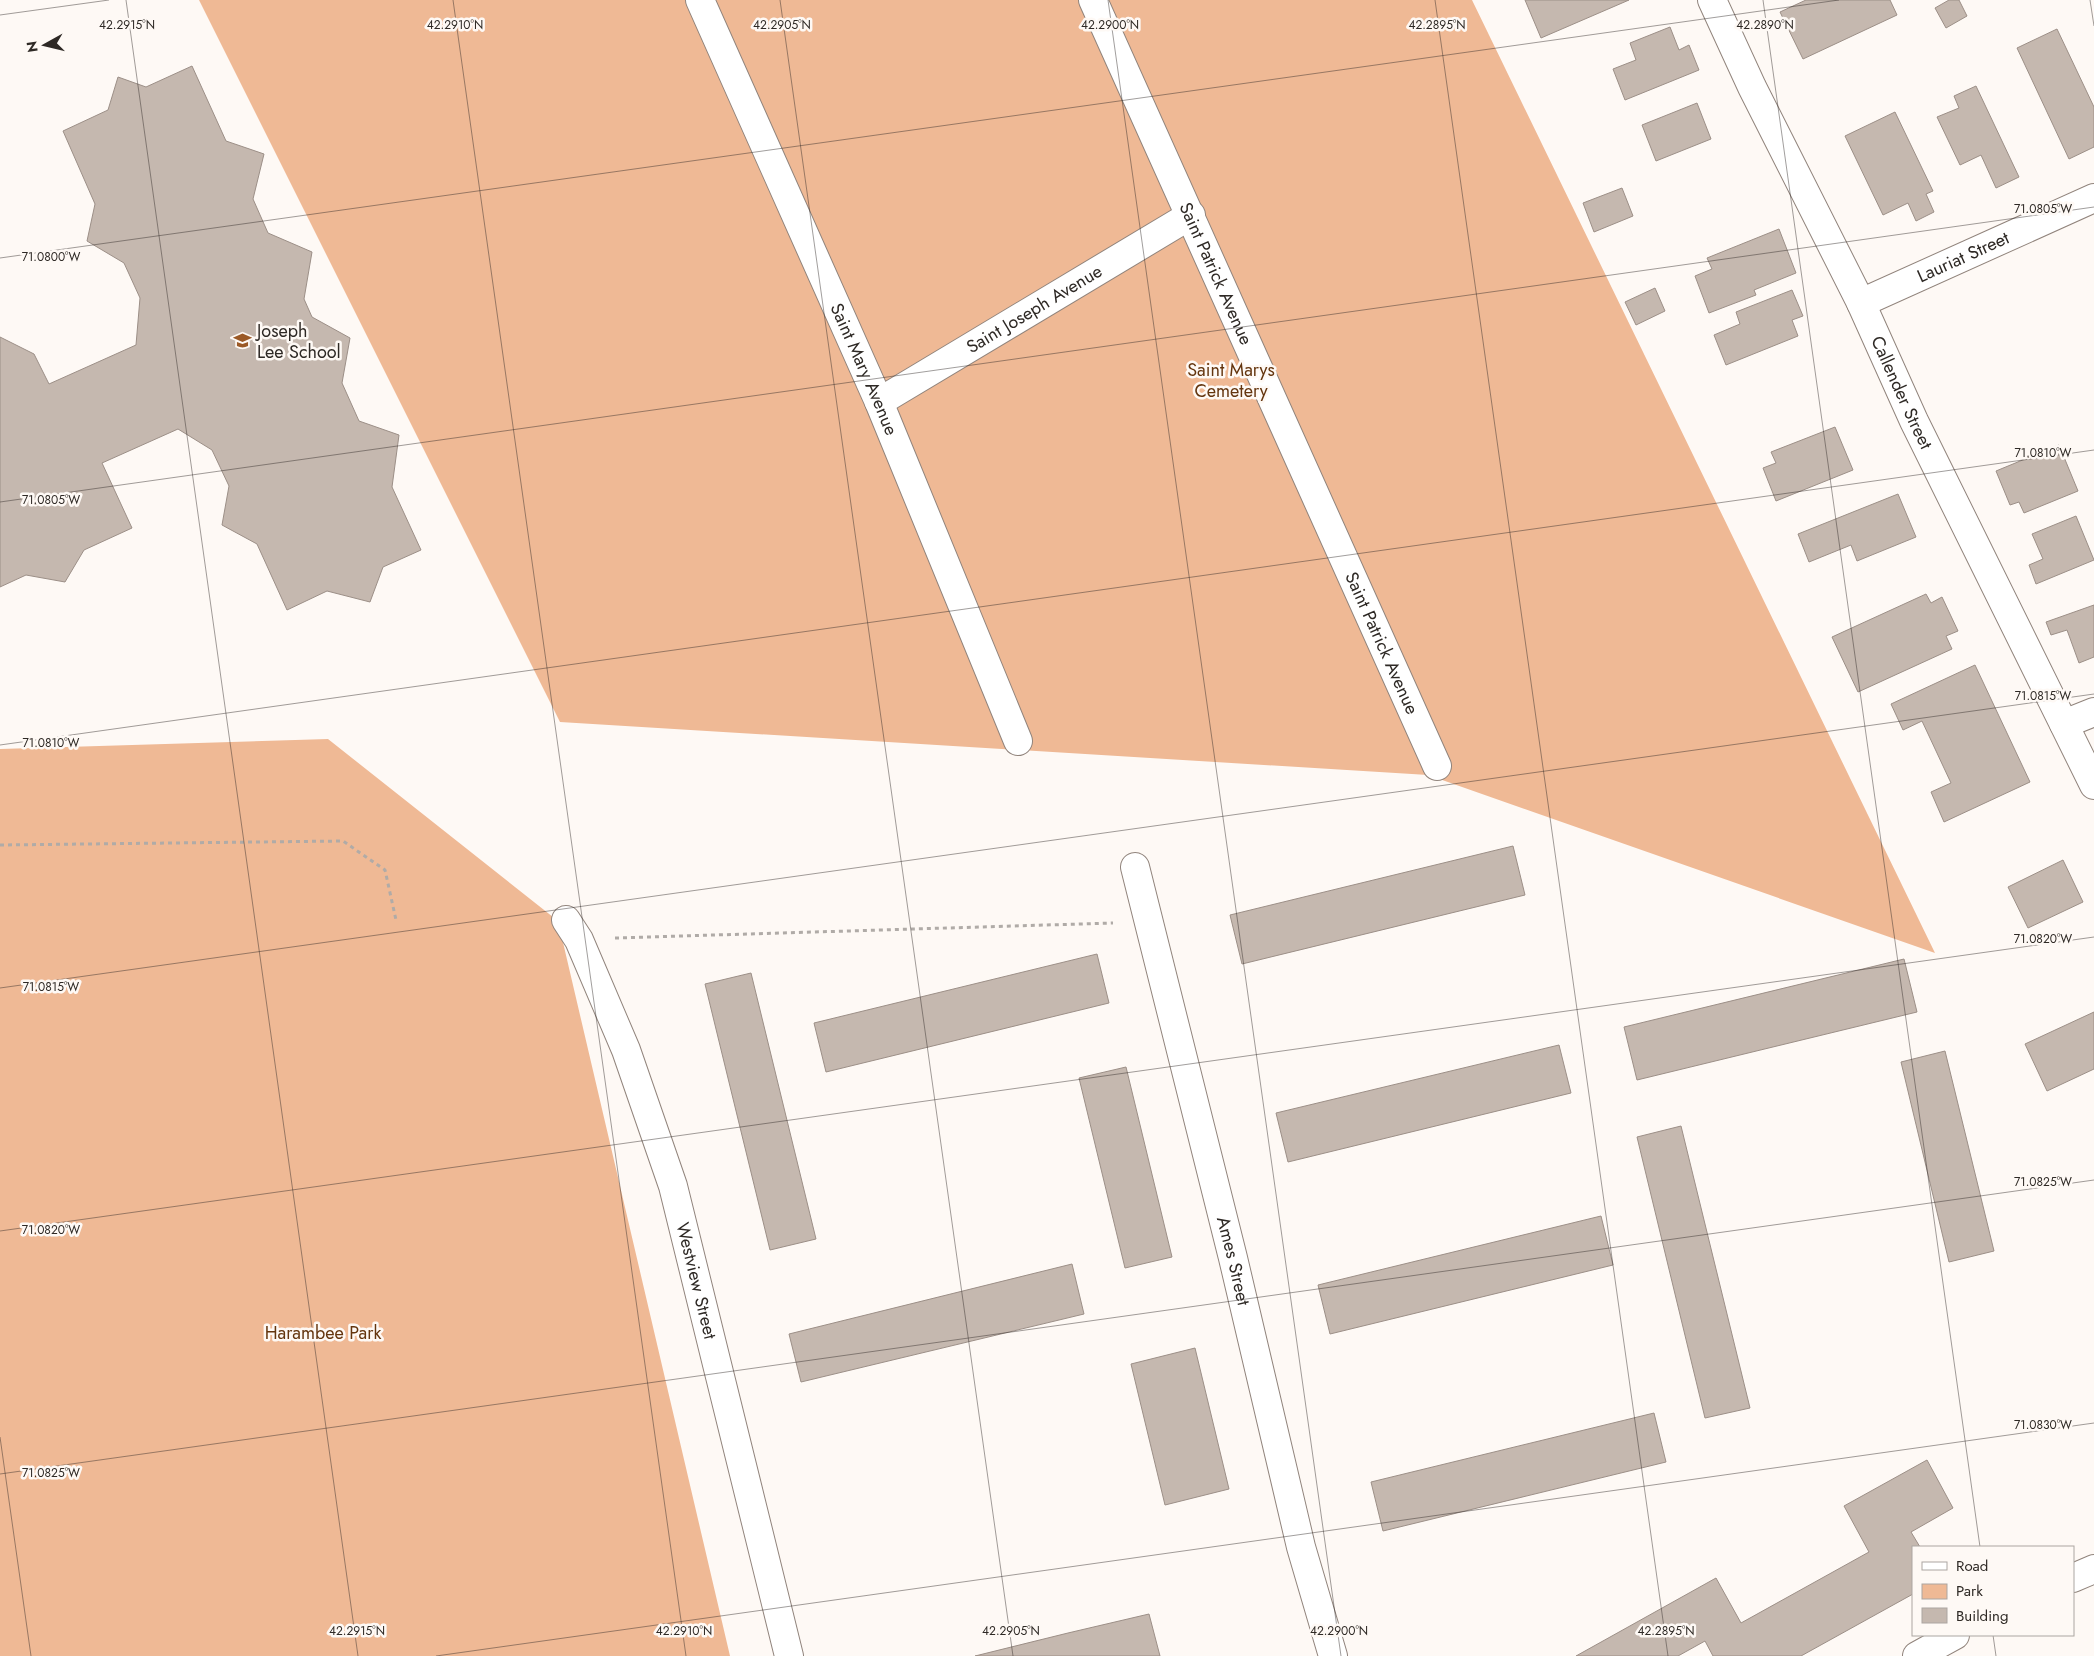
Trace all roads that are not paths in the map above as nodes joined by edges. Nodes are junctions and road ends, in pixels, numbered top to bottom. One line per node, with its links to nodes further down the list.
1 (700, 0): 7 (street, Saint Mary Avenue)
2 (1093, 0): 5 (street, Saint Patrick Avenue)
3 (1712, 0): 6 (street, Callender Street)
4 (2094, 198): 6 (street, Lauriat Street)
5 (1190, 215): 7 (street, Saint Joseph Avenue); 11 (street, Saint Patrick Avenue)
6 (1860, 303): 9 (street, Callender Street)
7 (879, 402): 10 (street, Saint Mary Avenue)
8 (2094, 712): 9 (street)
9 (2064, 724): 12 (street, Callender Street)
10 (1018, 741)
11 (1437, 766)
12 (2094, 785)
13 (1135, 867): 19 (street, Ames Street)
14 (572, 930): 18 (street, Westview Street)
15 (2094, 1570): 16 (street)
16 (2074, 1578)
17 (1953, 1636): 20 (street)
18 (789, 1656)
19 (1333, 1656)
20 (1917, 1656)

